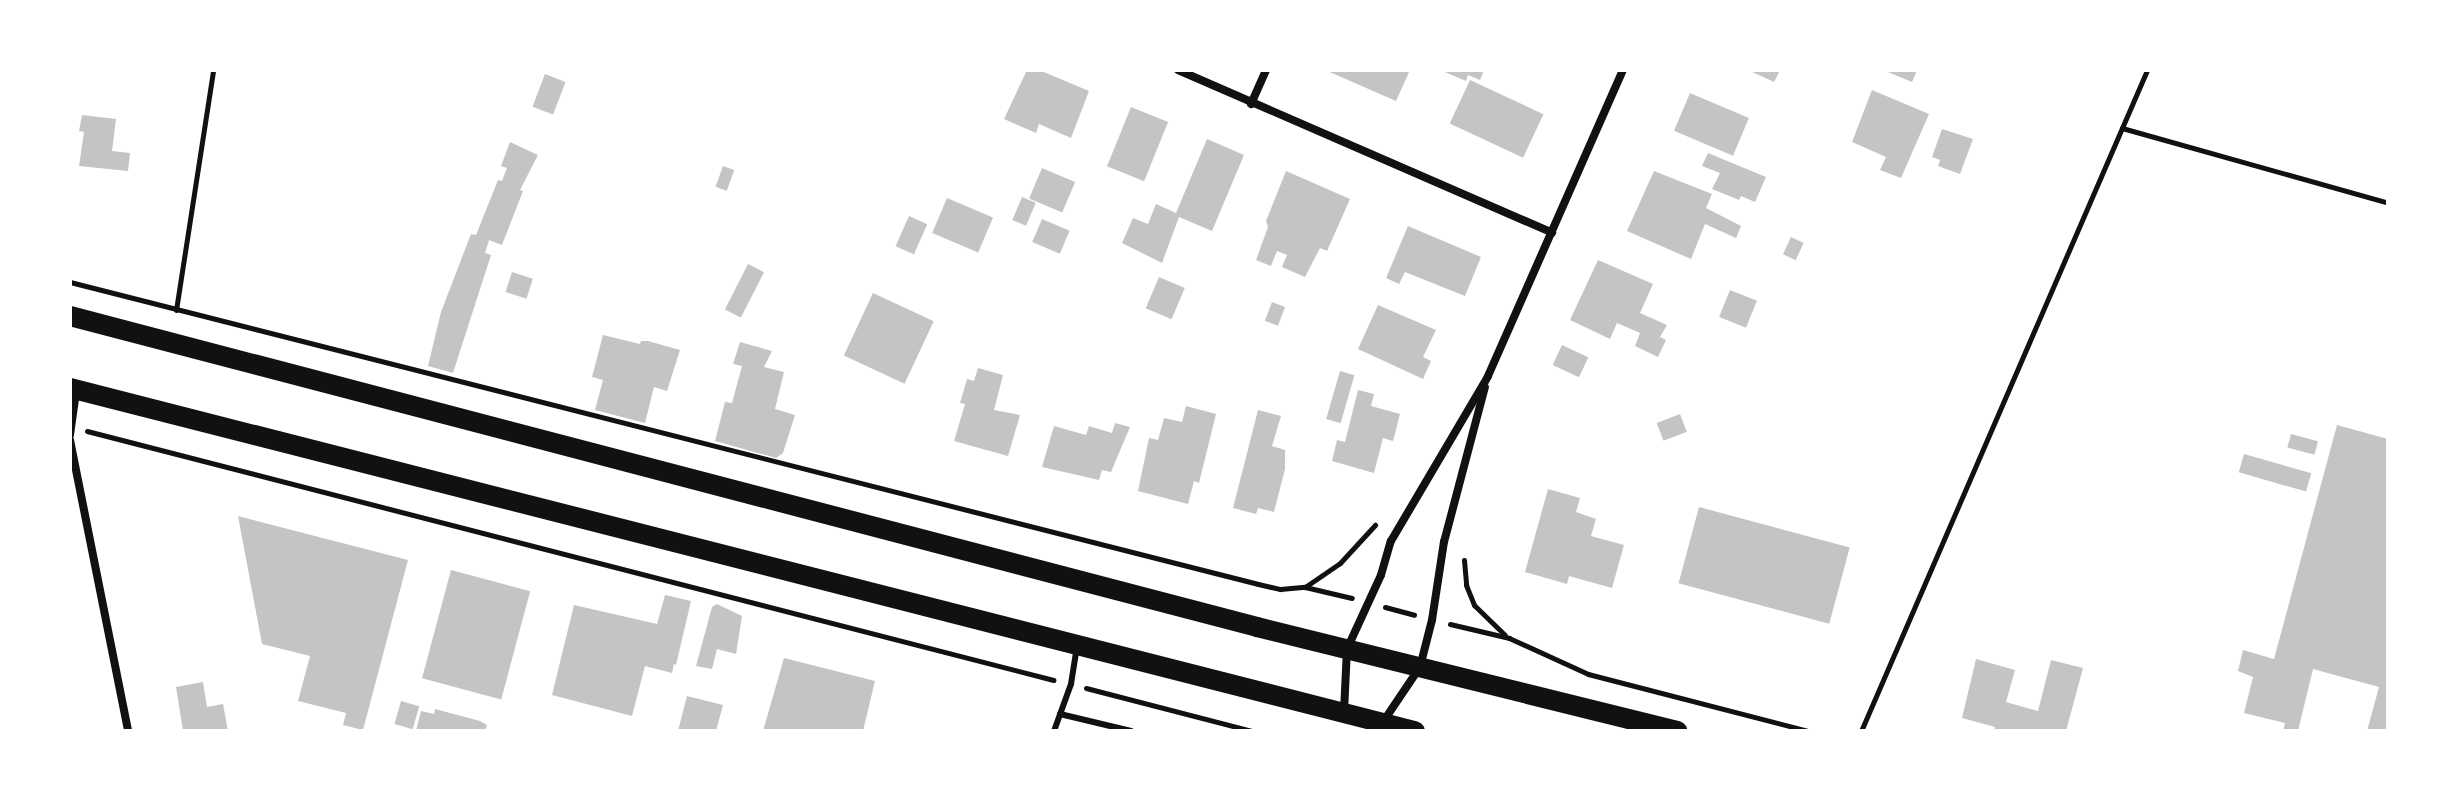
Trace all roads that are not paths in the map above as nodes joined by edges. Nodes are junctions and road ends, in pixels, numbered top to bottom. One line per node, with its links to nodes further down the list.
1 (1178, 70): 4 (street)
2 (1266, 70): 5 (street)
3 (1623, 70): 6 (street)
4 (1196, 74): 5 (street)
5 (1251, 104): 6 (street)
6 (1552, 233): 8 (street)
7 (70, 316): 13 (main road)
8 (1488, 376): 13 (street); 14 (street)
9 (73, 389): 10 (street); 12 (main road)
10 (71, 427): 11 (street)
11 (70, 437): 18 (street)
12 (1077, 644): 15 (main road); 16 (lane)
13 (1347, 649): 14 (main road); 15 (street)
14 (1420, 667): 17 (street); 22 (main road)
15 (1344, 712): 17 (main road)
16 (1060, 714): 19 (lane); 20 (lane)
17 (1382, 723): 21 (main road)
18 (128, 731)
19 (1054, 731)
20 (1131, 731)
21 (1415, 731)
22 (1677, 731)

